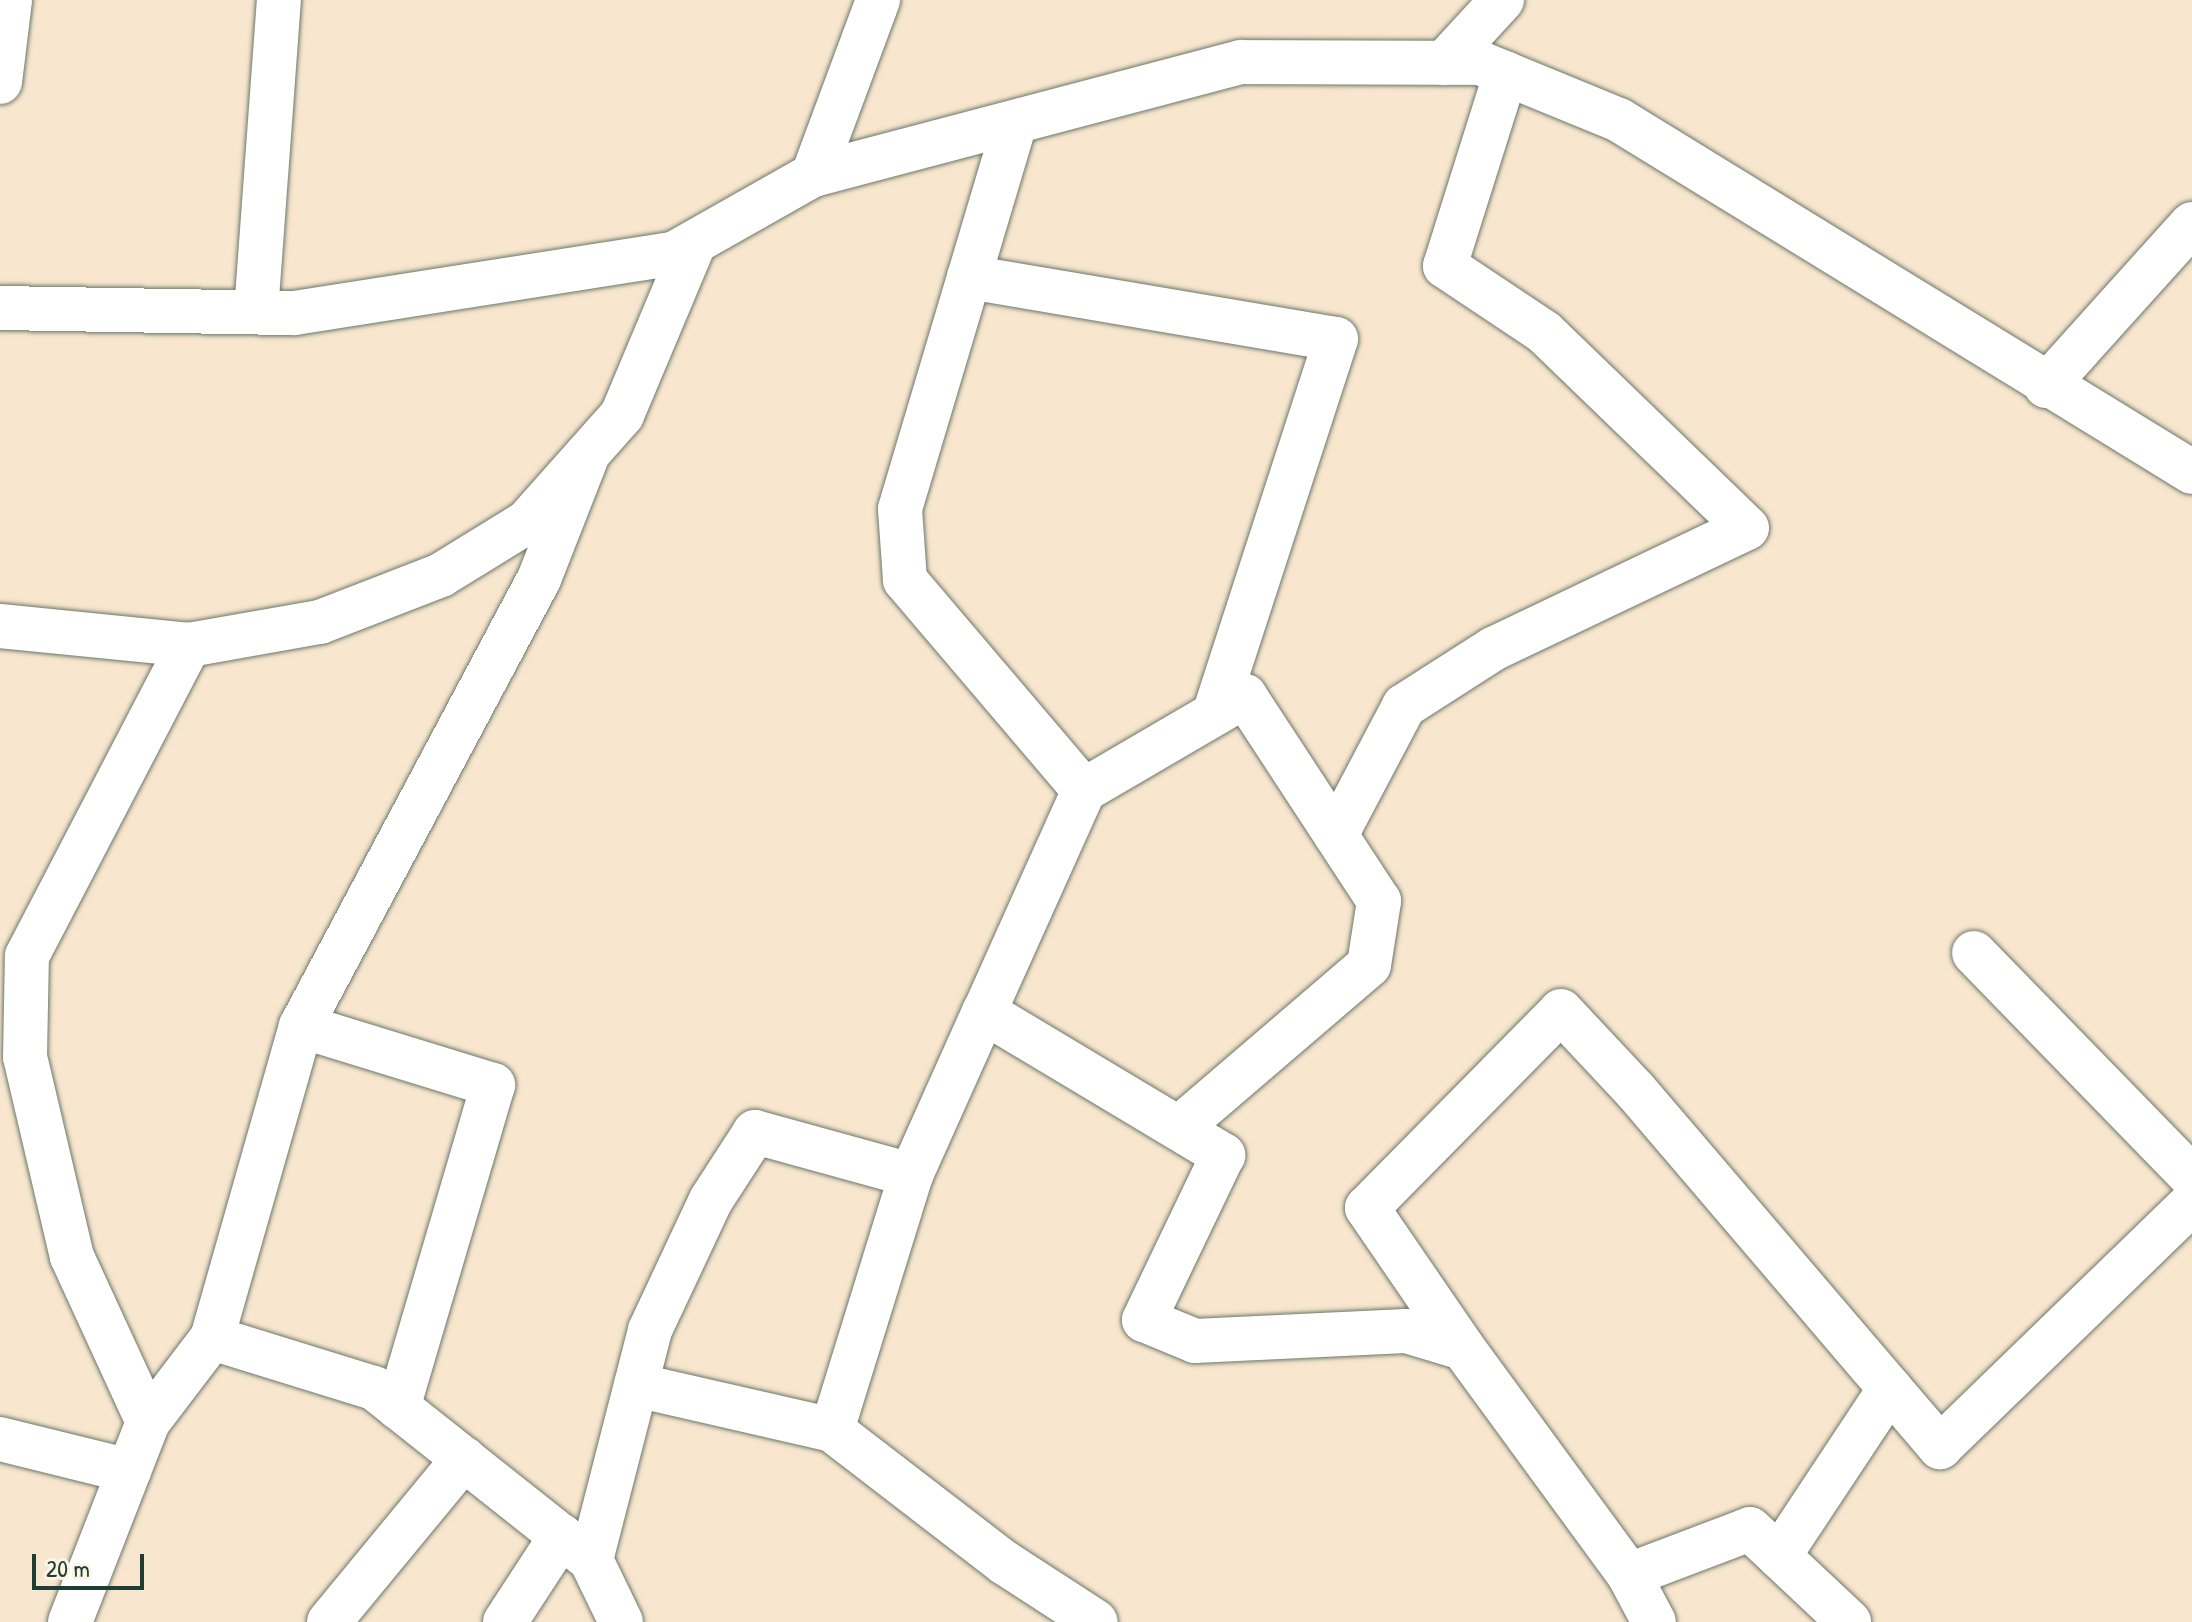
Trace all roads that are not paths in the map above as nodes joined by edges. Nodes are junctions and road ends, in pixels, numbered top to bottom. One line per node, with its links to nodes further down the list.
1 (10, 0): 7 (street)
2 (279, 0): 14 (street)
3 (878, 0): 9 (street)
4 (1502, 0): 5 (street)
5 (1444, 63): 6 (street); 8 (street)
6 (1506, 73): 15 (street); 22 (street)
7 (0, 82)
8 (1015, 123): 9 (street); 12 (street)
9 (813, 175): 11 (street)
10 (2191, 226): 15 (street)
11 (694, 244): 14 (street); 16 (street)
12 (969, 277): 20 (street); 21 (street)
13 (0, 308): 14 (street)
14 (256, 312)
15 (2046, 386): 17 (street)
16 (588, 454): 19 (street); 25 (street)
17 (2189, 473)
18 (0, 626): 19 (street)
19 (189, 645): 26 (street)
20 (1214, 714): 21 (street); 22 (street)
21 (1084, 790): 24 (street)
22 (1336, 835): 27 (street)
23 (1974, 953): 29 (street)
24 (984, 1012): 27 (street); 28 (street)
25 (301, 1026): 31 (street); 35 (street)
26 (12, 1053): 36 (street)
27 (1179, 1128): 32 (street)
28 (911, 1175): 33 (street); 37 (street)
29 (2192, 1177)
30 (2192, 1203): 34 (street)
31 (212, 1338): 35 (street); 36 (street)
32 (1463, 1348): 34 (street); 43 (street)
33 (636, 1385): 37 (street); 41 (street)
34 (1890, 1388): 42 (street)
35 (398, 1407): 39 (street)
36 (148, 1422): 40 (street)
37 (832, 1430): 48 (street)
38 (0, 1439): 40 (street)
39 (464, 1458): 41 (street); 45 (street)
40 (129, 1471): 44 (street)
41 (576, 1548): 46 (street); 47 (street)
42 (1779, 1556): 43 (street); 50 (street)
43 (1629, 1575): 49 (street)
44 (70, 1622)
45 (329, 1622)
46 (505, 1622)
47 (621, 1622)
48 (1096, 1622)
49 (1654, 1622)
50 (1849, 1622)

